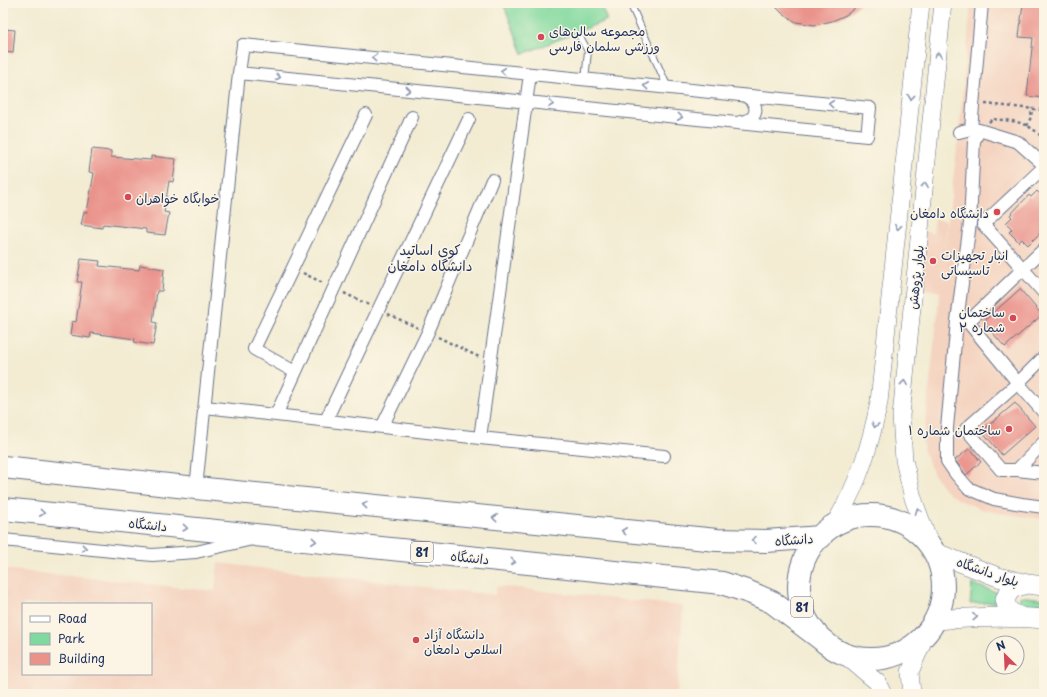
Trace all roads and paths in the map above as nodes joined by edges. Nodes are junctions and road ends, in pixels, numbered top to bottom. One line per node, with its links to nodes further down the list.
1 (630, 3): 9 (lane)
2 (921, 3): 54 (street, بلوار پژوهش, one-way to 54)
3 (943, 3): 57 (street, بلوار پژوهش, one-way to 3)
4 (982, 3): 12 (street)
5 (580, 37): 8 (lane)
6 (240, 73): 7 (street, one-way to 6); 11 (street, one-way to 11); 38 (street)
7 (530, 74): 8 (street); 11 (street)
8 (585, 80): 9 (street, one-way to 8)
9 (668, 88): 10 (street)
10 (744, 96): 18 (street); 18 (street, one-way to 10)
11 (527, 102): 18 (street, one-way to 18); 35 (street)
12 (973, 102): 13 (path); 20 (street)
13 (1032, 108): 14 (path); 19 (path)
14 (1044, 110)
15 (366, 115): 27 (street)
16 (412, 117): 29 (street)
17 (469, 119): 31 (street)
18 (733, 122)
19 (1027, 126): 20 (path); 21 (path)
20 (970, 130): 22 (street); 24 (street)
21 (1044, 139)
22 (1044, 166): 25 (street)
23 (492, 180): 33 (street)
24 (970, 223): 25 (street); 32 (street)
25 (983, 224): 28 (street)
26 (1044, 249): 28 (street)
27 (293, 269): 29 (path); 36 (street)
28 (1023, 269): 30 (street); 32 (street)
29 (334, 288): 31 (path); 36 (street)
30 (1044, 293)
31 (378, 309): 33 (path); 41 (street)
32 (962, 321): 37 (street); 43 (street)
33 (428, 332): 35 (path); 42 (street)
34 (1044, 357): 37 (street)
35 (490, 362): 45 (street)
36 (295, 372): 40 (street)
37 (1018, 383): 39 (street); 44 (street)
38 (205, 407): 40 (street); 51 (street)
39 (1044, 413)
40 (276, 415): 41 (street)
41 (326, 420): 42 (street)
42 (382, 426): 45 (street)
43 (947, 428): 44 (street); 52 (street)
44 (966, 429): 49 (street)
45 (480, 438): 47 (street)
46 (1044, 442): 49 (street)
47 (664, 456)
48 (3, 467): 51 (highway, دانشگاه / 81)
49 (1017, 470): 50 (street)
50 (1044, 473)
51 (196, 488): 54 (highway, دانشگاه / 81, one-way to 51)
52 (1044, 506)
53 (3, 509): 55 (highway, دانشگاه / 81, one-way to 55)
54 (826, 532): 57 (highway, 81); 62 (highway, 81)
55 (265, 536): 56 (street, one-way to 55); 62 (highway, دانشگاه / 81, one-way to 62)
56 (3, 540)
57 (933, 550): 58 (main road, بلوار دانشگاه / 81); 61 (highway, 81)
58 (1036, 585): 59 (main road)
59 (1021, 617): 60 (main road); 61 (main road, one-way to 59)
60 (1044, 619)
61 (931, 627): 62 (highway, 81); 64 (street)
62 (833, 648): 63 (street)
63 (883, 694)
64 (912, 694)

